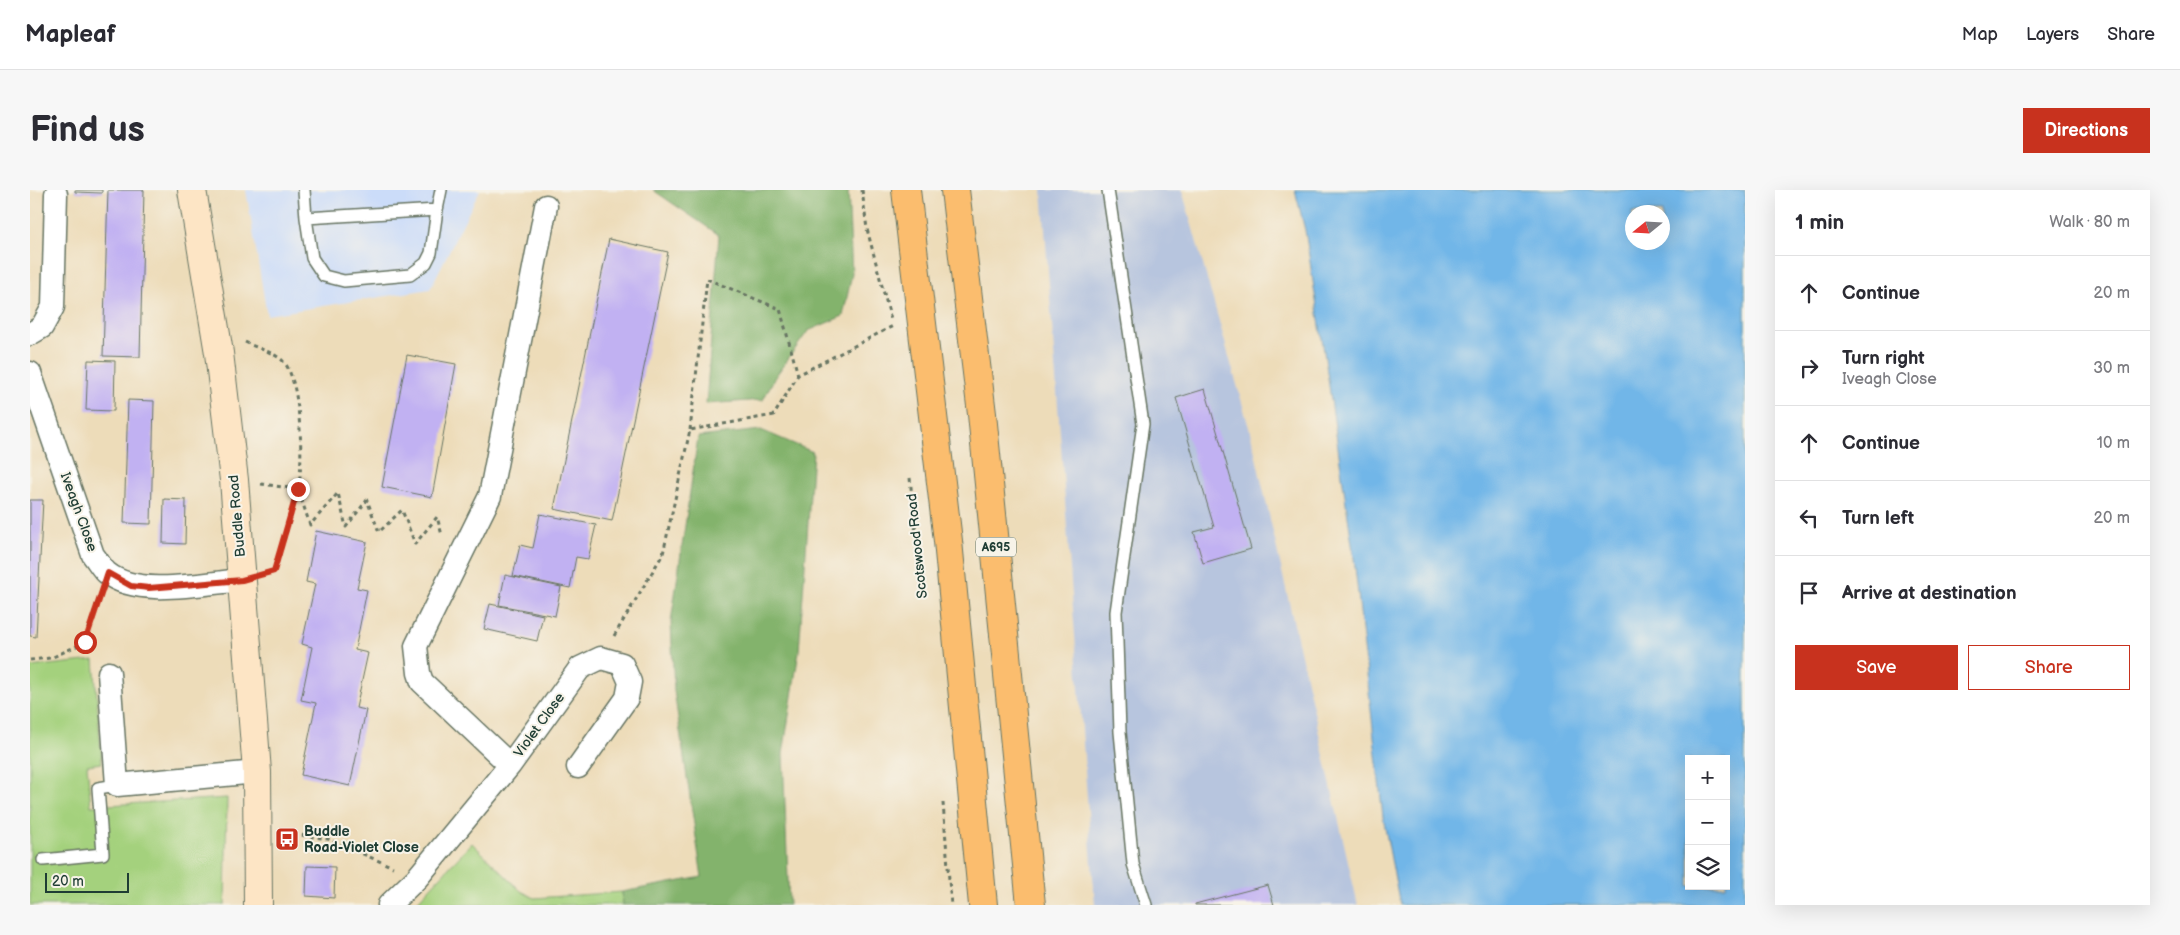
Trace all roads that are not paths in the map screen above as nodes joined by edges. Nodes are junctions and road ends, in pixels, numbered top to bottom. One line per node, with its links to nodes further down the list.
1 (192, 190): 13 (street, Buddle Road)
2 (304, 190): 10 (lane)
3 (441, 190): 9 (lane)
4 (906, 190): 20 (main road)
5 (954, 190): 23 (main road, A695)
6 (1108, 190): 24 (lane)
7 (56, 194): 11 (street)
8 (546, 206): 15 (street)
9 (437, 210): 10 (lane); 10 (lane)
10 (306, 218)
11 (30, 334)
12 (30, 373): 13 (street, Iveagh Close)
13 (242, 580): 17 (street, Buddle Road)
14 (109, 674): 18 (street)
15 (510, 765): 16 (street, Violet Close); 22 (street, Violet Close)
16 (578, 766)
17 (257, 772): 18 (street); 21 (street, Buddle Road)
18 (118, 785): 19 (lane)
19 (43, 860)
20 (981, 900)
21 (258, 905)
22 (389, 905)
23 (1031, 905)
24 (1146, 905)

